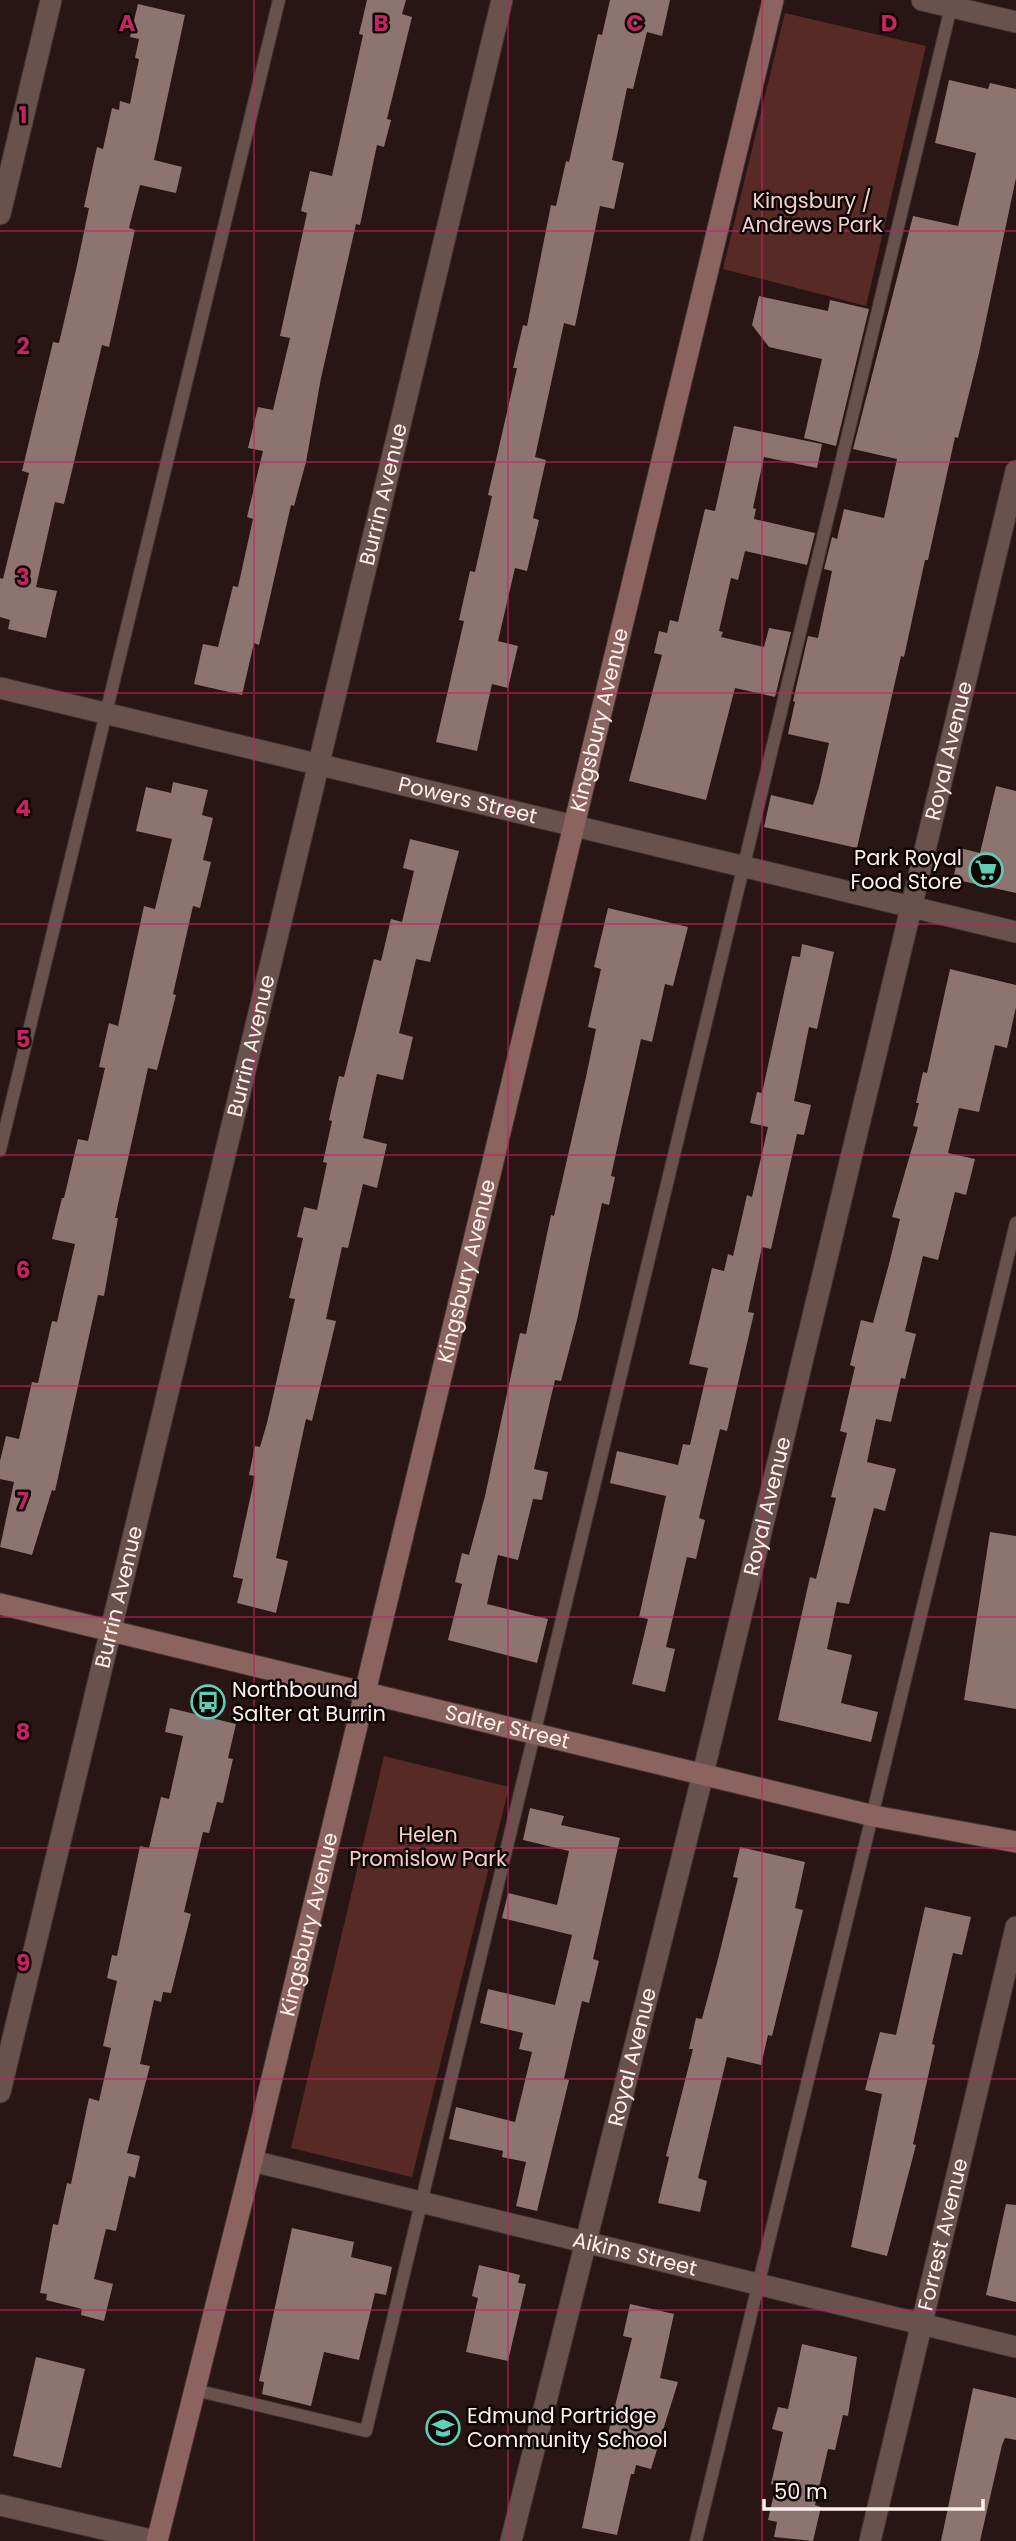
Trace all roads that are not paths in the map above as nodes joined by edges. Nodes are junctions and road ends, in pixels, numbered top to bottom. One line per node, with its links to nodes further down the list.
1 (51, 0): 8 (street)
2 (279, 0): 11 (lane)
3 (502, 0): 12 (street, Burrin Avenue)
4 (773, 0): 13 (street, Kingsbury Avenue)
5 (922, 0): 6 (street)
6 (951, 7): 7 (street); 14 (lane)
7 (1008, 13)
8 (0, 214)
9 (1016, 471): 15 (street, Royal Avenue)
10 (0, 688): 11 (street, Powers Street)
11 (106, 713): 12 (street, Powers Street); 17 (lane)
12 (320, 765): 13 (street, Powers Street); 20 (street, Burrin Avenue)
13 (573, 825): 14 (street, Powers Street); 21 (street, Kingsbury Avenue)
14 (743, 866): 15 (street, Powers Street); 22 (lane)
15 (909, 906): 16 (street, Powers Street); 23 (street, Royal Avenue)
16 (1016, 932)
17 (0, 1150)
18 (1016, 1223): 24 (lane)
19 (0, 1604): 20 (street, Salter Street)
20 (111, 1630): 21 (street, Salter Street); 27 (street, Burrin Avenue)
21 (364, 1691): 22 (street, Salter Street); 28 (street, Kingsbury Avenue)
22 (536, 1734): 23 (street, Salter Street); 29 (lane)
23 (703, 1774): 24 (street, Salter Street); 30 (street, Royal Avenue)
24 (874, 1816): 25 (street, Salter Street); 31 (lane)
25 (1016, 1842)
26 (1016, 1927): 32 (street, Forrest Avenue)
27 (0, 2092)
28 (252, 2161): 29 (street, Aikins Street); 34 (street, Kingsbury Avenue)
29 (419, 2202): 30 (street, Aikins Street); 34 (lane)
30 (586, 2243): 31 (street, Aikins Street); 37 (street, Royal Avenue)
31 (758, 2283): 32 (street, Aikins Street); 38 (lane)
32 (922, 2326): 33 (street, Aikins Street); 39 (street, Forrest Avenue)
33 (1016, 2347)
34 (195, 2390): 36 (street, Kingsbury Avenue)
35 (0, 2505): 36 (street)
36 (156, 2541)
37 (511, 2541)
38 (696, 2541)
39 (870, 2541)

